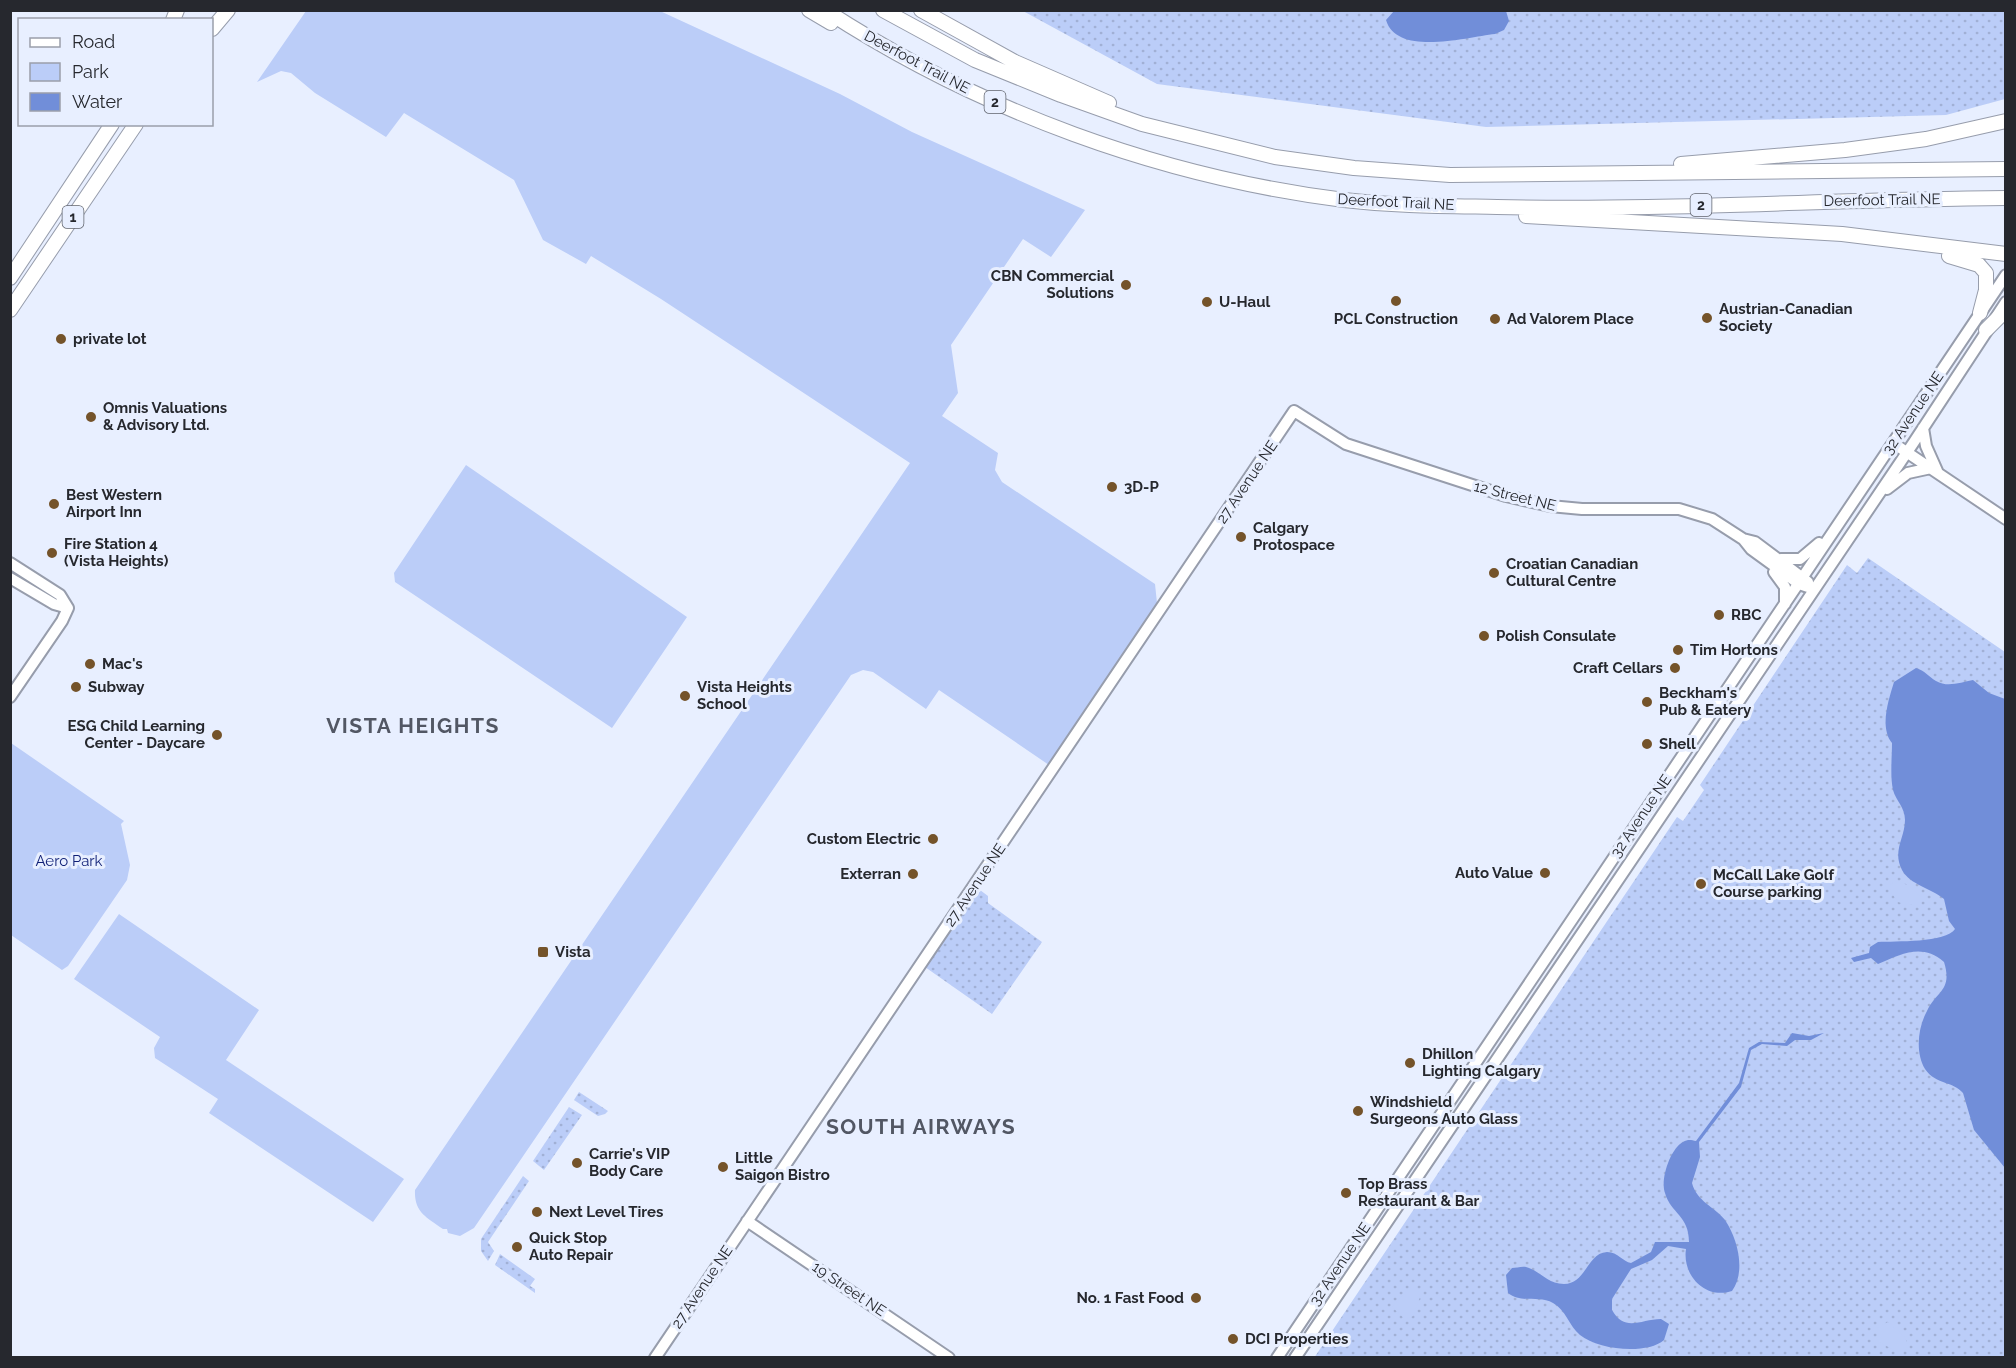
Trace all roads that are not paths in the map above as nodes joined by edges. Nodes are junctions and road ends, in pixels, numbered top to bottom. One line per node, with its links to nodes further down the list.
1 (228, 10): 6 (highway)
2 (809, 10): 11 (highway)
3 (825, 10): 11 (highway, Deerfoot Trail NE / 2)
4 (883, 10): 10 (highway, Deerfoot Trail NE / 2)
5 (921, 10): 10 (highway)
6 (213, 28)
7 (2006, 121): 13 (highway)
8 (111, 126): 19 (highway, 1)
9 (135, 126): 21 (highway, 1)
10 (1206, 139): 13 (highway, Deerfoot Trail NE / 2)
11 (1177, 166): 15 (highway, Deerfoot Trail NE / 2)
12 (2006, 169): 13 (highway, Deerfoot Trail NE / 2)
13 (1649, 172)
14 (2006, 198): 15 (highway, Deerfoot Trail NE / 2)
15 (1396, 204): 16 (highway)
16 (1874, 239): 17 (highway); 23 (highway)
17 (2006, 254)
18 (2006, 275): 23 (main road, 32 Avenue NE)
19 (10, 278)
20 (2006, 302): 24 (main road, 32 Avenue NE)
21 (10, 310)
22 (2006, 310): 24 (highway)
23 (1980, 313): 27 (main road, 32 Avenue NE)
24 (1986, 330): 26 (main road, 32 Avenue NE)
25 (1294, 411): 33 (main road, 12 Street NE); 41 (main road, 27 Avenue NE)
26 (1923, 428): 28 (main road, 32 Avenue NE); 29 (main road)
27 (1893, 443): 28 (main road); 31 (main road, 32 Avenue NE)
28 (1907, 452): 29 (main road); 30 (main road, 32 Avenue NE)
29 (1934, 471): 30 (main road); 32 (main road)
30 (1877, 496): 37 (main road, 32 Avenue NE)
31 (1843, 518): 33 (main road); 36 (main road, 32 Avenue NE)
32 (2006, 519)
33 (1773, 560): 36 (main road, 12 Street NE); 38 (main road)
34 (10, 563): 39 (main road)
35 (10, 578): 39 (main road)
36 (1802, 580): 37 (main road, 12 Street NE); 38 (main road, 32 Avenue NE)
37 (1814, 589): 45 (main road, 32 Avenue NE)
38 (1785, 604): 44 (main road, 32 Avenue NE)
39 (68, 608): 40 (main road)
40 (10, 697)
41 (747, 1221): 42 (main road, 27 Avenue NE); 43 (main road, 19 Street NE)
42 (655, 1358)
43 (949, 1358)
44 (1277, 1358)
45 (1294, 1358)

